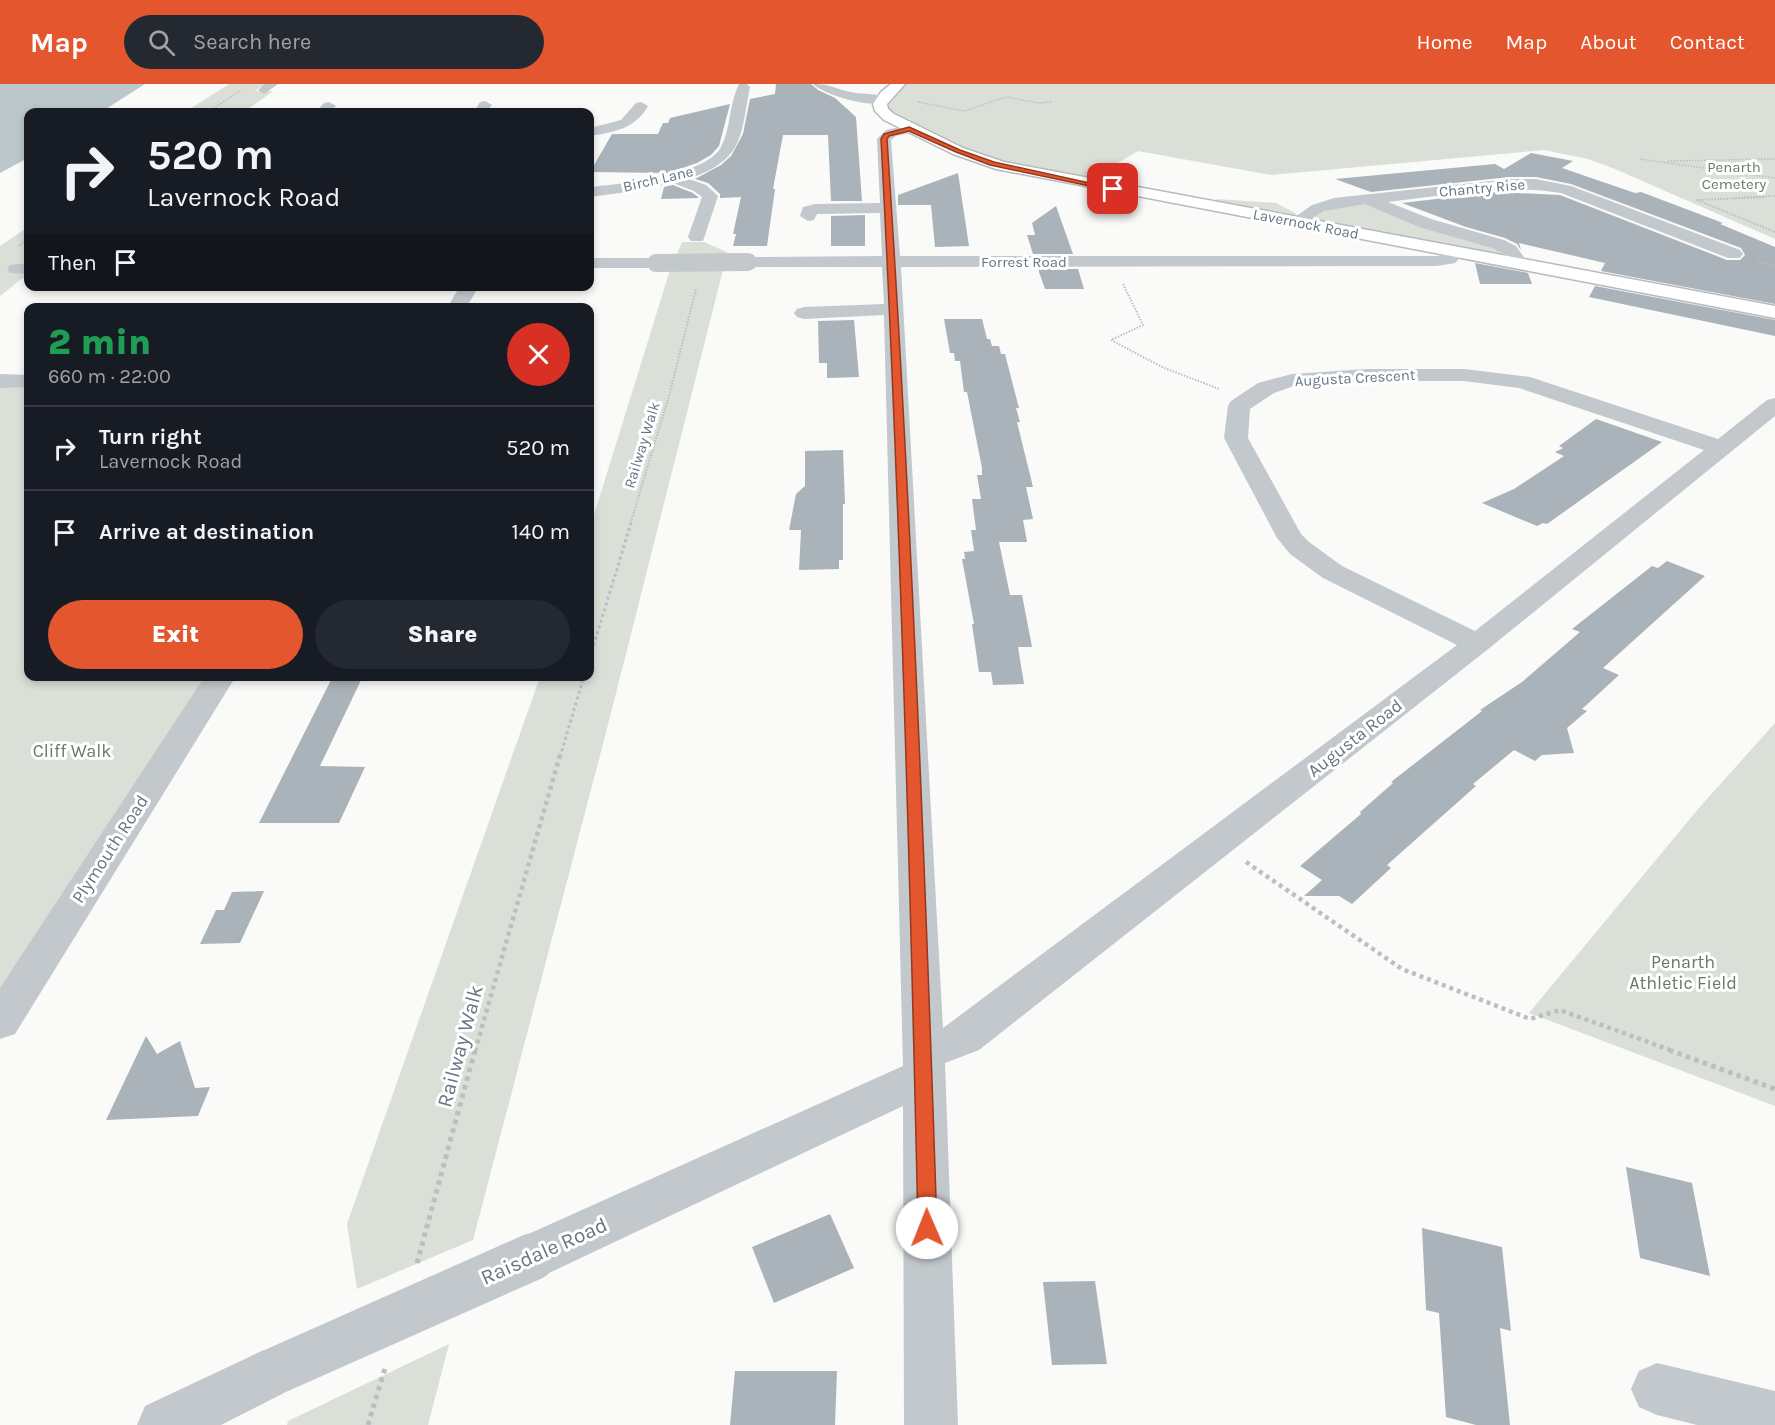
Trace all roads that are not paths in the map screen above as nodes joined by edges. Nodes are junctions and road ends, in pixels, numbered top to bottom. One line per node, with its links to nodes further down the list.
1 (819, 84): 4 (street)
2 (899, 84): 4 (main road)
3 (744, 87): 8 (street, Birch Lane)
4 (882, 100): 6 (main road, Lavernock Road)
5 (641, 106): 7 (street)
6 (914, 115): 11 (street); 13 (main road, Lavernock Road)
7 (594, 131)
8 (673, 178): 9 (street, Birch Lane); 14 (street)
9 (594, 191)
10 (1366, 199): 13 (street, Chantry Rise); 16 (street, Chantry Rise); 19 (street)
11 (889, 208): 12 (street); 17 (street)
12 (808, 216)
13 (1296, 222): 15 (main road, Lavernock Road)
14 (697, 237)
15 (1456, 252): 17 (street, Forrest Road); 19 (main road, Lavernock Road)
16 (1734, 254)
17 (892, 262): 18 (street, Forrest Road, bridge); 20 (street)
18 (594, 263)
19 (1515, 263): 21 (main road, Lavernock Road)
20 (894, 309): 22 (street); 30 (street)
21 (1775, 312)
22 (804, 313)
23 (0, 381): 24 (street)
24 (24, 381)
25 (1775, 405): 26 (street, Augusta Road)
26 (1721, 448): 27 (street, Augusta Road); 27 (street, Augusta Crescent)
27 (1477, 644): 30 (street, Augusta Road)
28 (218, 681): 29 (street, Plymouth Road)
29 (0, 1022)
30 (924, 1062): 33 (street, Raisdale Road, bridge); 34 (street)
31 (1658, 1389): 32 (street)
32 (1775, 1418)
33 (164, 1425)
34 (931, 1425)

